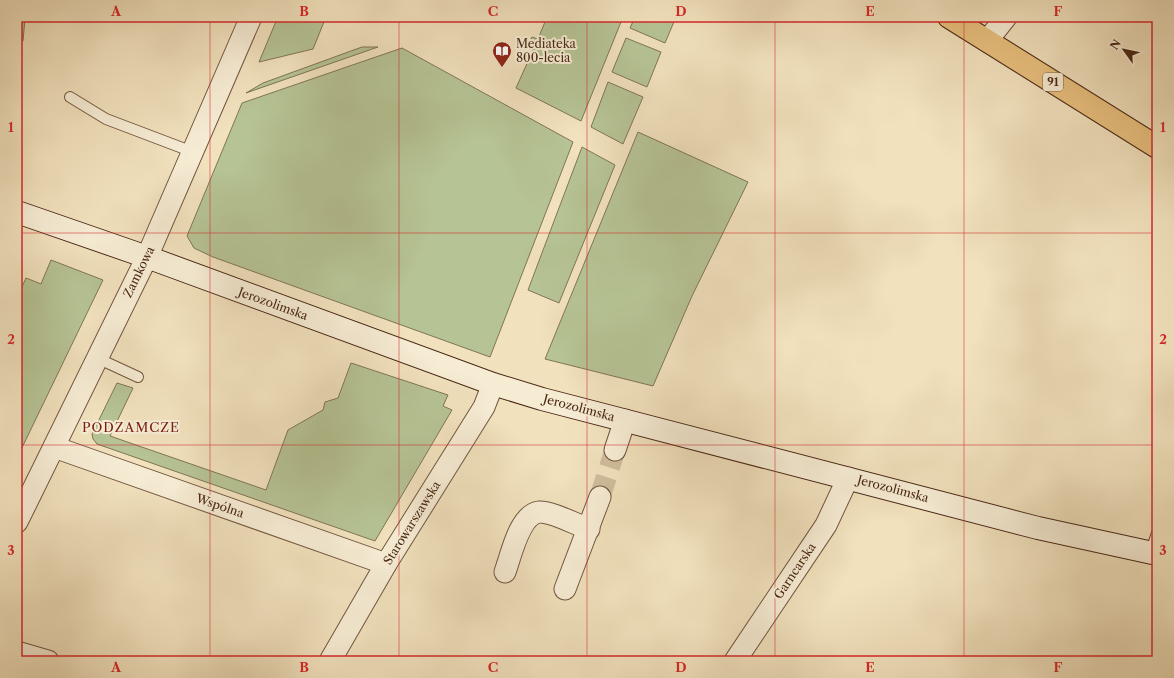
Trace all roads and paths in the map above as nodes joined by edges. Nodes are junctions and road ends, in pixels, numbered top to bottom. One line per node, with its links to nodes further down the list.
1 (251, 17): 7 (street, Zamkowa)
2 (949, 17): 4 (main road, 91)
3 (1006, 17): 4 (street)
4 (987, 41): 6 (main road, 91)
5 (70, 97): 7 (lane)
6 (1157, 147)
7 (193, 152): 9 (street, Zamkowa)
8 (17, 212): 9 (street, Jerozolimska)
9 (147, 257): 10 (street, Zamkowa); 12 (street, Jerozolimska)
10 (97, 358): 11 (lane); 14 (street, Zamkowa)
11 (138, 377)
12 (493, 384): 13 (street, Jerozolimska); 22 (street, Starowarszawska)
13 (625, 420): 15 (street); 16 (street, Jerozolimska)
14 (54, 447): 18 (street, Zamkowa); 22 (street, Wspólna)
15 (615, 450)
16 (848, 478): 21 (street, Jerozolimska); 28 (street, Garncarska)
17 (600, 497): 19 (street)
18 (17, 522)
19 (589, 529): 23 (street); 24 (street)
20 (1157, 533): 21 (lane)
21 (1154, 554)
22 (386, 564): 27 (street, Starowarszawska)
23 (505, 572)
24 (565, 589)
25 (17, 652): 26 (street)
26 (48, 661)
27 (330, 661)
28 (735, 661)

